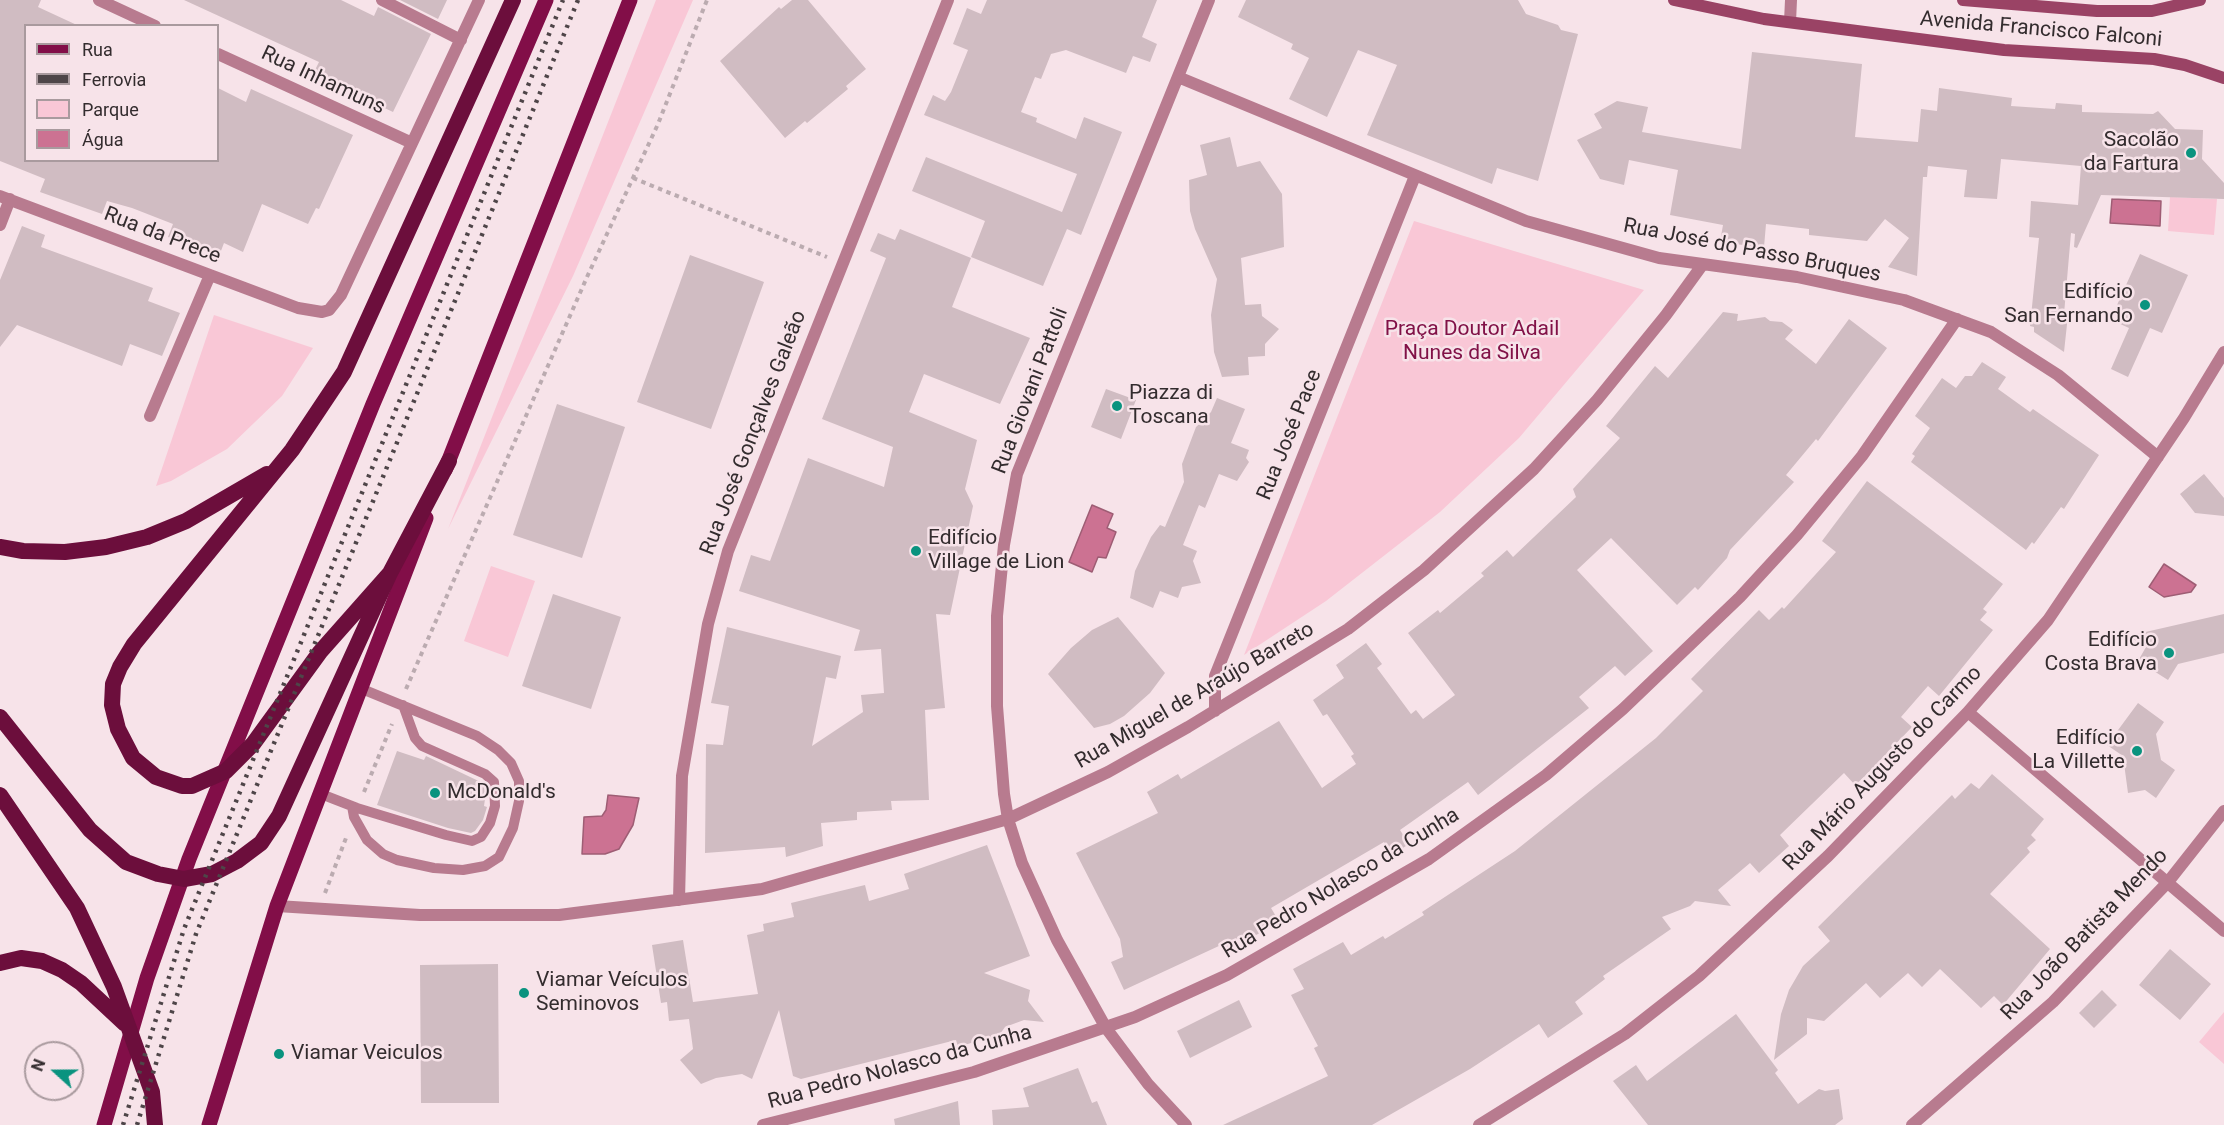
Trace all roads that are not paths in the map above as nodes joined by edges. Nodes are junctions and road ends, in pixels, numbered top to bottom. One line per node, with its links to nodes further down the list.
1 (99, 0): 14 (street)
2 (382, 0): 15 (street)
3 (479, 0): 15 (street)
4 (513, 0): 30 (highway)
5 (546, 0): 50 (main road)
6 (630, 0): 29 (main road)
7 (948, 0): 44 (street, Rua José Gonçalves Galeão)
8 (1209, 0): 17 (street, Rua Giovani Pattoli)
9 (1674, 0): 13 (main road, Avenida Francisco Falconi)
10 (1791, 0): 13 (street)
11 (1963, 0): 12 (main road, Avenida Francisco Falconi)
12 (2200, 0)
13 (1790, 22): 18 (main road, Avenida Francisco Falconi)
14 (151, 24)
15 (461, 40): 19 (street)
16 (219, 54): 19 (street, Rua Inhamuns)
17 (1178, 76): 20 (street, Rua José do Passo Bruques); 42 (street, Rua Giovani Pattoli)
18 (2224, 78)
19 (412, 143): 24 (street, Rua da Prece)
20 (1415, 176): 23 (street, Rua José do Passo Bruques); 35 (street, Rua José Pace)
21 (5, 198): 22 (street); 24 (street, Rua da Prece)
22 (0, 225)
23 (1703, 264): 25 (street, Rua José do Passo Bruques); 35 (street, Rua Miguel de Araújo Barreto)
24 (210, 275): 27 (street)
25 (1957, 319): 28 (street, Rua José do Passo Bruques); 49 (street, Rua Pedro Nolasco da Cunha)
26 (2224, 352): 28 (street, Rua Mário Augusto do Carmo)
27 (150, 416)
28 (2158, 457): 36 (street, Rua Mário Augusto do Carmo)
29 (448, 461): 32 (highway); 33 (main road)
30 (276, 469): 31 (highway); 32 (highway)
31 (0, 547)
32 (390, 573): 37 (highway)
33 (362, 689): 34 (lane); 38 (main road)
34 (401, 705): 40 (lane); 40 (lane)
35 (1215, 711): 42 (street, Rua Miguel de Araújo Barreto)
36 (1968, 712): 43 (street); 55 (street, Rua Mário Augusto do Carmo)
37 (0, 717)
38 (321, 794): 40 (lane); 45 (main road)
39 (0, 795): 48 (highway)
40 (354, 810)
41 (2224, 811): 43 (street, Rua João Batista Mendo)
42 (1008, 819): 44 (street, Rua Miguel de Araújo Barreto); 49 (street, Rua Giovani Pattoli)
43 (2168, 882): 46 (street); 56 (street, Rua João Batista Mendo)
44 (679, 900): 45 (street, Rua Miguel de Araújo Barreto)
45 (277, 906): 52 (main road)
46 (2224, 931)
47 (0, 963): 48 (highway)
48 (128, 1027): 51 (highway)
49 (1106, 1028): 53 (street, Rua Pedro Nolasco da Cunha); 54 (street, Rua Giovani Pattoli)
50 (104, 1125)
51 (155, 1125)
52 (210, 1125)
53 (763, 1125)
54 (1186, 1125)
55 (1479, 1125)
56 (1911, 1125)

